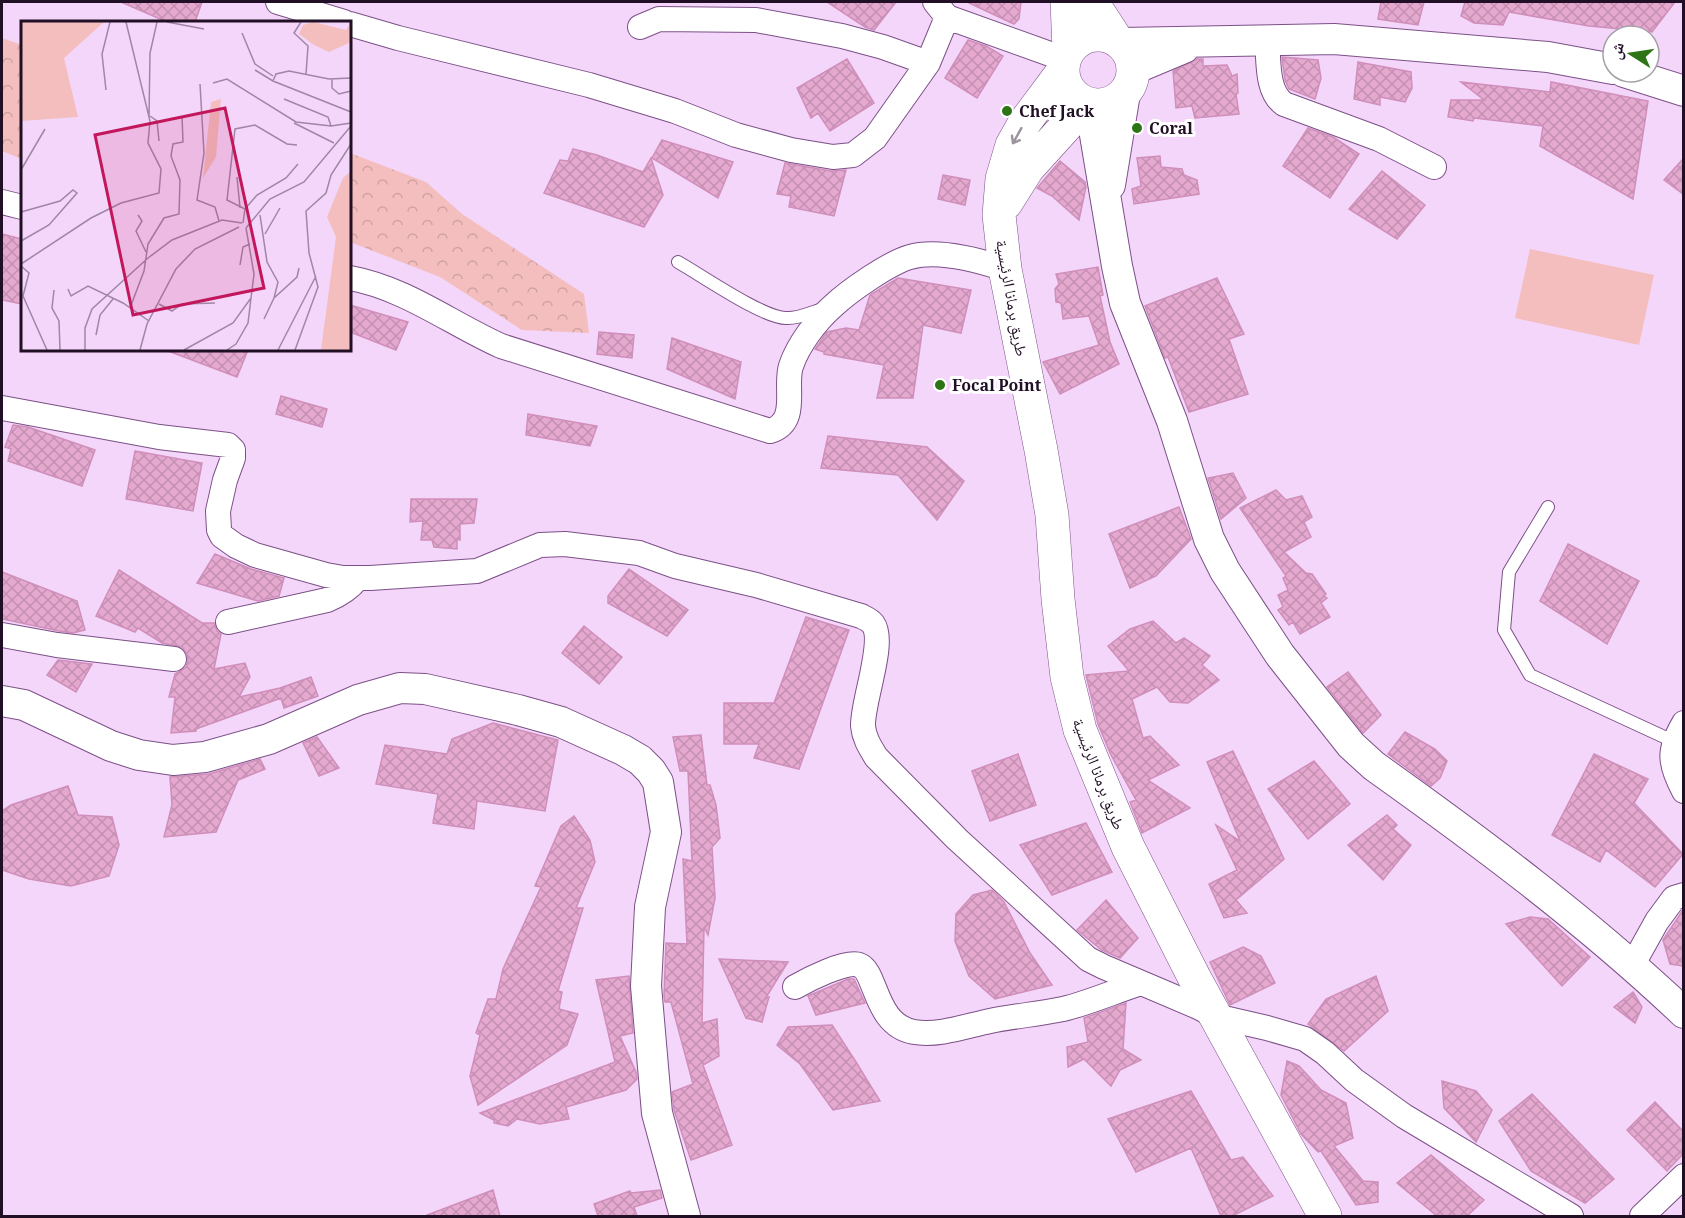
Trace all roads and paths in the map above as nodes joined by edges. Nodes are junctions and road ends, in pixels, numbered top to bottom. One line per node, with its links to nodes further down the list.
1 (278, 2): 5 (street)
2 (1067, 2): 9 (main road)
3 (1092, 2): 10 (main road)
4 (941, 9): 9 (street); 11 (street)
5 (341, 21)
6 (351, 24): 11 (street)
7 (640, 27): 11 (street)
8 (1267, 40): 10 (street); 12 (street); 16 (street)
9 (1065, 60): 10 (main road); 15 (main road); 20 (main road, طريق برمانا الرئيسية, one-way to 20)
10 (1124, 61): 15 (main road); 18 (street)
11 (928, 63)
12 (1601, 67)
13 (1661, 84): 14 (street)
14 (1683, 91)
15 (1088, 105): 18 (street); 20 (main road)
16 (1434, 167)
17 (2, 202): 19 (street)
18 (1106, 206): 35 (street)
19 (21, 207)
20 (999, 215): 22 (main road, طريق برمانا الرئيسية)
21 (678, 262): 24 (lane)
22 (1005, 269): 24 (street); 39 (main road, طريق برمانا الرئيسية)
23 (351, 278): 24 (street)
24 (832, 306)
25 (2, 408): 27 (street)
26 (1548, 507): 32 (lane)
27 (358, 578): 28 (street); 36 (street)
28 (228, 622)
29 (2, 635): 30 (street)
30 (174, 660)
31 (2, 701): 41 (street)
32 (1678, 732): 33 (street)
33 (1683, 791)
34 (1683, 895): 35 (street)
35 (1633, 964): 38 (street)
36 (1141, 983): 37 (street); 39 (street)
37 (795, 987)
38 (1683, 1013)
39 (1215, 1016): 42 (main road, طريق برمانا الرئيسية); 43 (street)
40 (1683, 1176): 44 (street)
41 (685, 1216)
42 (1325, 1216)
43 (1571, 1216)
44 (1642, 1216)

